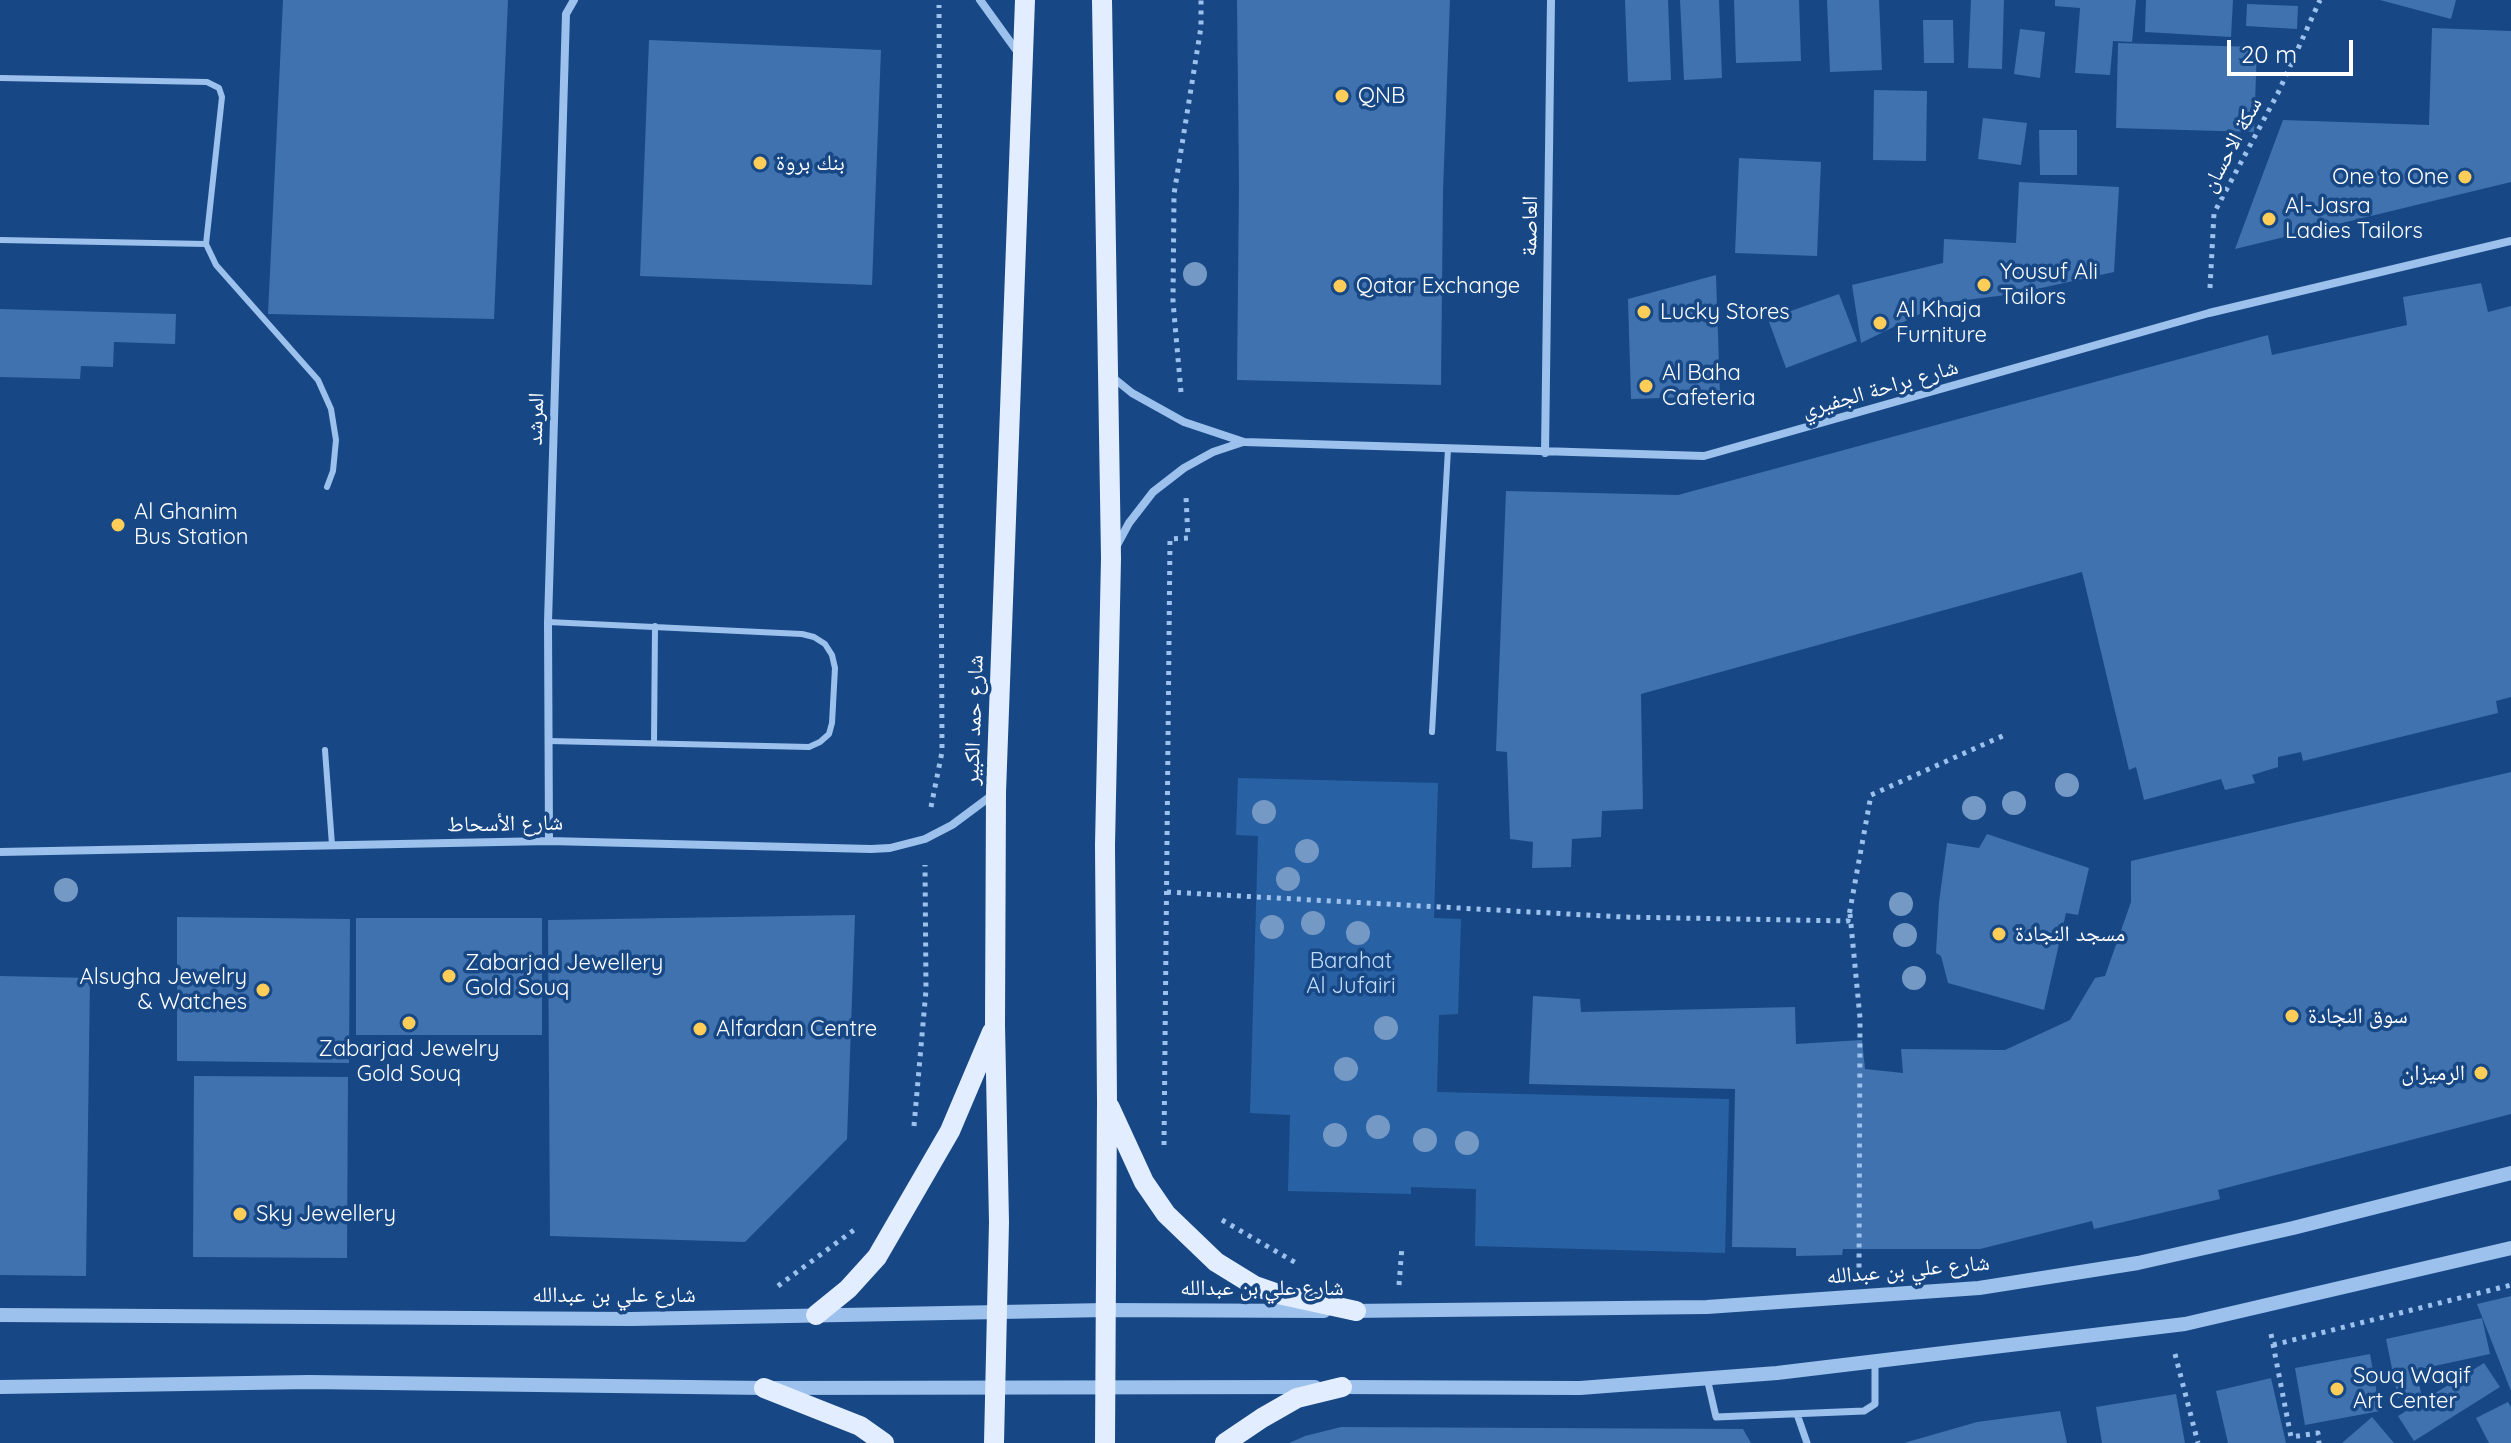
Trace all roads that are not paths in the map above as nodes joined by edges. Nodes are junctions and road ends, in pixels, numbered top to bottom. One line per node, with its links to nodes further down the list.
1 (574, 0): 17 (street, المرشد)
2 (980, 0): 6 (street)
3 (1025, 0): 6 (main road, شارع حمد الكبير)
4 (1102, 0): 11 (main road)
5 (1551, 0): 14 (street, العاصمة)
6 (1024, 60): 23 (main road, شارع حمد الكبير)
7 (0, 78): 10 (lane)
8 (0, 240): 10 (lane)
9 (2511, 241): 14 (street, شارع براحة الجفيري)
10 (206, 244): 15 (lane)
11 (1108, 373): 12 (street, شارع براحة الجفيري); 16 (main road)
12 (1244, 442): 13 (street, شارع براحة الجفيري); 16 (street, شارع براحة الجفيري)
13 (1448, 449): 14 (street, شارع براحة الجفيري); 19 (lane)
14 (1545, 453)
15 (327, 487)
16 (1111, 558): 28 (main road)
17 (548, 622): 18 (lane); 20 (street, المرشد)
18 (655, 626): 21 (lane); 21 (lane)
19 (1432, 732)
20 (549, 741): 21 (lane); 24 (street, المرشد)
21 (654, 743)
22 (325, 750): 25 (lane)
23 (996, 792): 24 (street, شارع الأسحاط); 27 (main road, شارع حمد الكبير)
24 (549, 841): 25 (street, شارع الأسحاط)
25 (332, 845): 26 (street, شارع الأسحاط)
26 (0, 852)
27 (995, 1025): 33 (main road, شارع حمد الكبير); 35 (main road)
28 (1107, 1102): 31 (main road); 32 (main road)
29 (2511, 1173): 32 (street, شارع علي بن عبدالله)
30 (2511, 1248): 36 (street)
31 (1106, 1310): 32 (street, شارع علي بن عبدالله); 33 (street, شارع علي بن عبدالله); 39 (main road)
32 (1356, 1311)
33 (997, 1312): 35 (street, شارع علي بن عبدالله); 42 (main road, شارع حمد الكبير)
34 (0, 1315): 35 (street, شارع علي بن عبدالله)
35 (816, 1315)
36 (1875, 1361): 37 (street); 43 (street)
37 (1707, 1378): 40 (street); 43 (street)
38 (0, 1387): 41 (street)
39 (1106, 1387): 40 (street); 42 (street); 46 (main road)
40 (1342, 1387): 47 (main road)
41 (764, 1388): 42 (street); 44 (main road)
42 (995, 1388): 45 (main road, شارع حمد الكبير)
43 (1797, 1414): 48 (street)
44 (884, 1443)
45 (994, 1443)
46 (1105, 1443)
47 (1225, 1443)
48 (1807, 1443)

